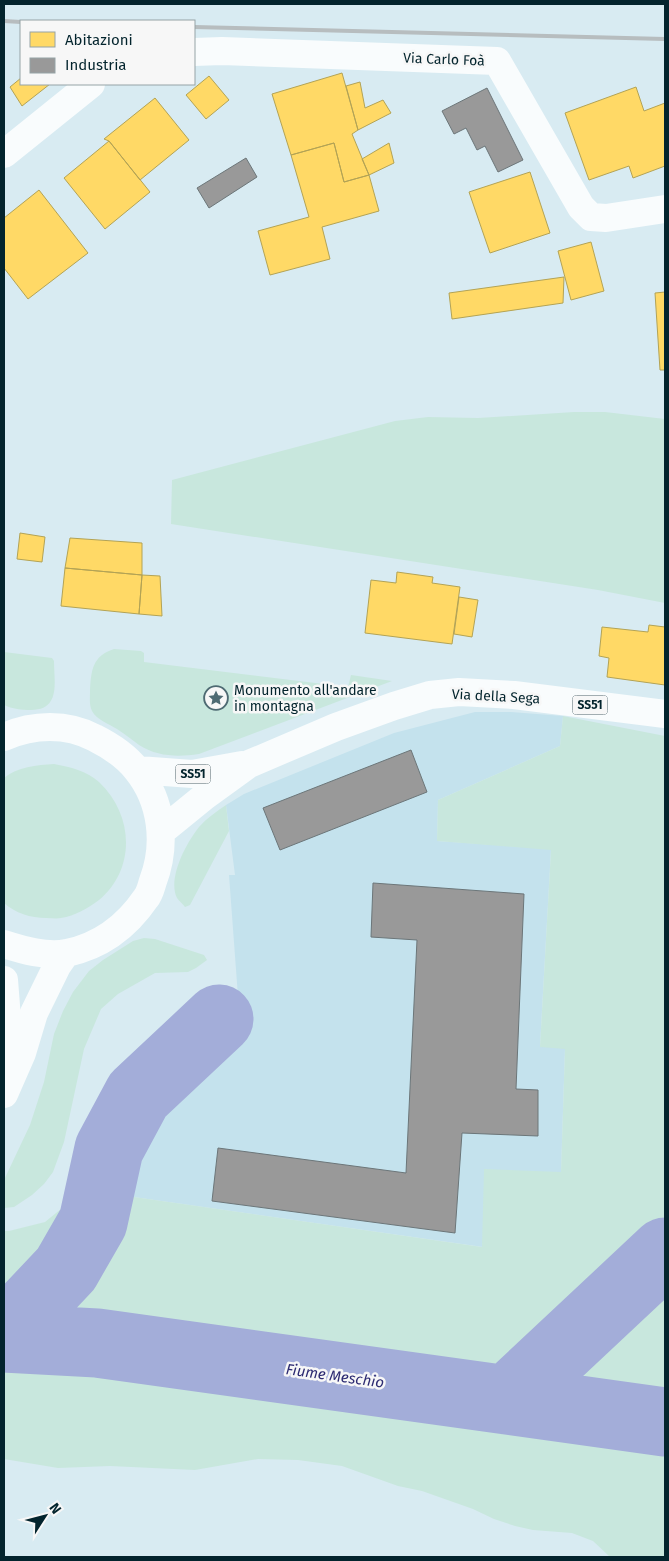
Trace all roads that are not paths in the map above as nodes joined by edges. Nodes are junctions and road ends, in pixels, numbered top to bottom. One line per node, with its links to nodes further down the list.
1 (195, 52): 4 (main road, Via Carlo Foà)
2 (90, 85): 3 (main road)
3 (4, 154)
4 (665, 209)
5 (665, 714): 7 (main road, Via della Sega / SS51)
6 (8, 731): 8 (main road)
7 (249, 764): 8 (main road, Via della Sega / SS51); 9 (main road, Via della Sega / SS51)
8 (138, 770): 9 (main road)
9 (162, 831): 11 (main road)
10 (4, 944): 11 (main road)
11 (66, 953): 14 (main road)
12 (4, 980): 13 (main road)
13 (4, 1088)
14 (4, 1094)

